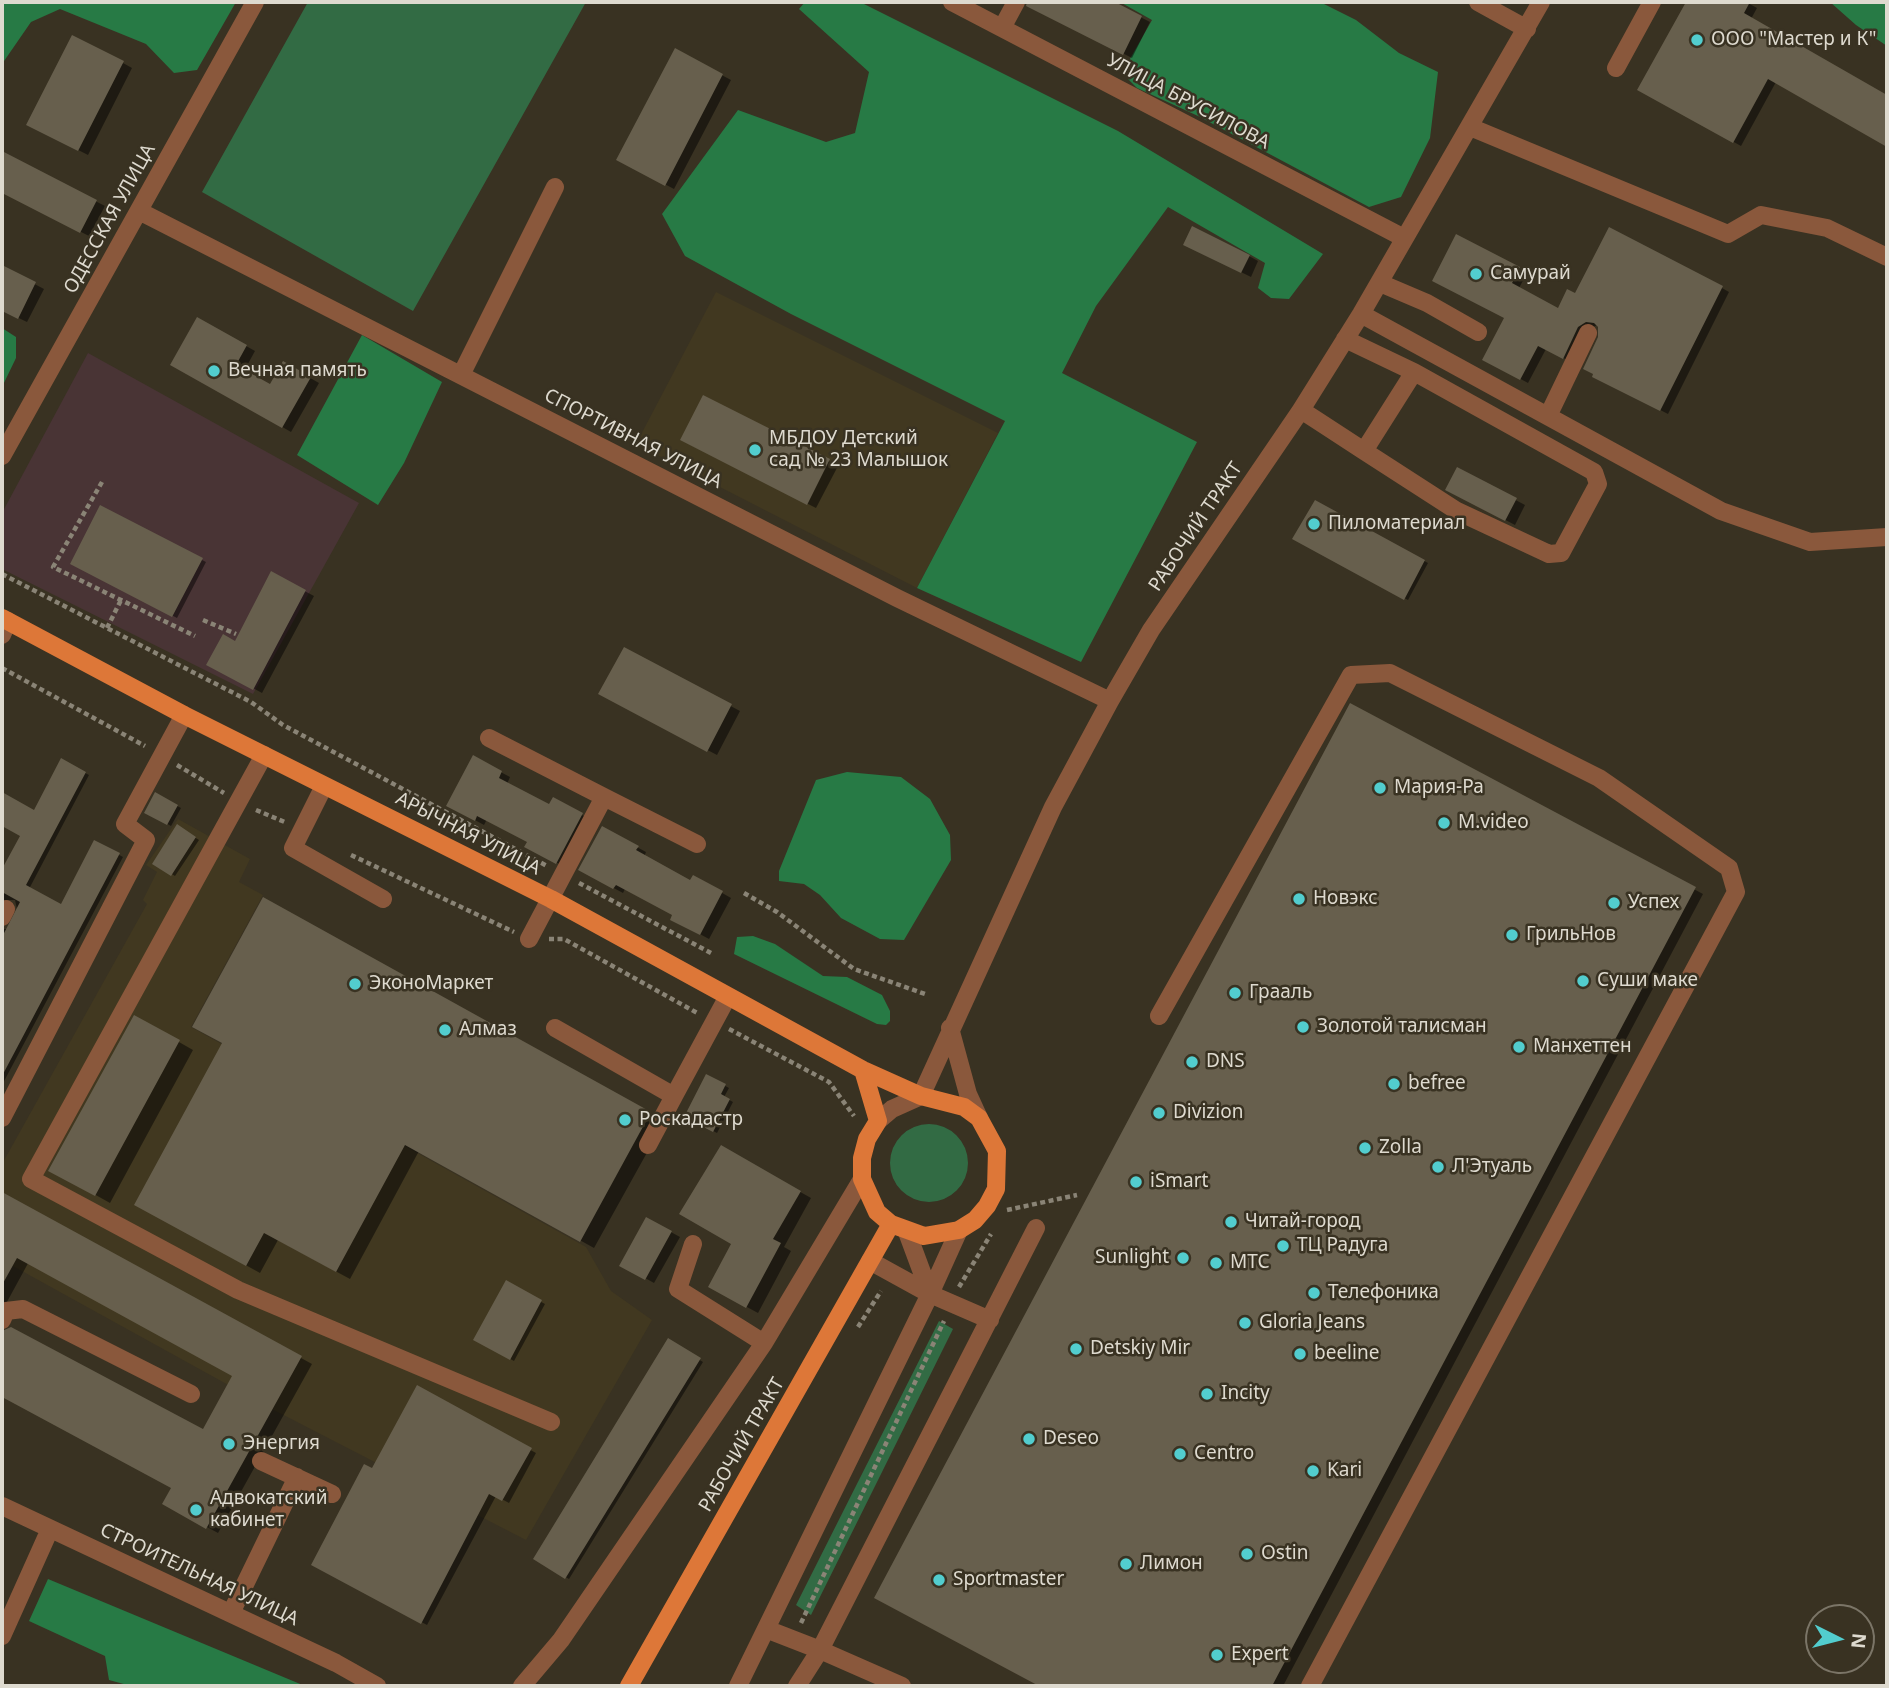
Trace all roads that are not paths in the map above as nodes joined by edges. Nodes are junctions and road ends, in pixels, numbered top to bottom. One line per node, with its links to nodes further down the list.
1 (255, 2): 12 (street, ОДЕССКАЯ УЛИЦА)
2 (952, 2): 7 (street, УЛИЦА БРУСИЛОВА)
3 (1016, 2): 7 (street)
4 (1478, 2): 8 (street)
5 (1542, 2): 8 (street, РАБОЧИЙ ТРАКТ)
6 (1652, 2): 9 (street)
7 (1002, 28): 13 (street, УЛИЦА БРУСИЛОВА)
8 (1527, 29): 10 (street, РАБОЧИЙ ТРАКТ)
9 (1616, 68)
10 (1470, 127): 13 (street, РАБОЧИЙ ТРАКТ); 14 (street)
11 (555, 187): 21 (street)
12 (139, 211): 21 (street, СПОРТИВНАЯ УЛИЦА); 25 (street, ОДЕССКАЯ УЛИЦА)
13 (1404, 238): 15 (street, РАБОЧИЙ ТРАКТ)
14 (1887, 257)
15 (1380, 283): 16 (street, РАБОЧИЙ ТРАКТ); 17 (street)
16 (1361, 314): 19 (street, РАБОЧИЙ ТРАКТ); 23 (street)
17 (1478, 332)
18 (1588, 333): 23 (street)
19 (1345, 339): 20 (street); 22 (street, РАБОЧИЙ ТРАКТ)
20 (1414, 372): 24 (street); 24 (street)
21 (461, 375): 28 (street, СПОРТИВНАЯ УЛИЦА)
22 (1301, 410): 24 (street); 28 (street, РАБОЧИЙ ТРАКТ)
23 (1548, 416): 26 (street)
24 (1364, 451)
25 (2, 456)
26 (1887, 537)
27 (4, 625): 29 (main road, АРЫЧНАЯ УЛИЦА)
28 (1110, 701): 41 (street, РАБОЧИЙ ТРАКТ)
29 (184, 715): 31 (main road, АРЫЧНАЯ УЛИЦА); 45 (street)
30 (489, 738): 33 (street)
31 (264, 755): 32 (main road, АРЫЧНАЯ УЛИЦА); 60 (street)
32 (324, 786): 35 (street); 36 (main road, АРЫЧНАЯ УЛИЦА)
33 (604, 797): 34 (street); 36 (street)
34 (696, 844)
35 (383, 899)
36 (551, 899): 37 (street); 38 (main road, АРЫЧНАЯ УЛИЦА)
37 (529, 939)
38 (727, 998): 42 (main road, АРЫЧНАЯ УЛИЦА); 43 (street)
39 (1159, 1016): 76 (street)
40 (555, 1028): 43 (street)
41 (950, 1028): 44 (street, РАБОЧИЙ ТРАКТ); 46 (street)
42 (863, 1070): 44 (main road, АРЫЧНАЯ УЛИЦА); 47 (main road)
43 (674, 1096): 48 (street)
44 (921, 1096): 46 (main road); 47 (street)
45 (2, 1118)
46 (979, 1118): 52 (main road)
47 (878, 1121): 49 (main road)
48 (648, 1145)
49 (862, 1179): 50 (main road); 58 (street)
50 (899, 1228): 52 (main road); 54 (main road, РАБОЧИЙ ТРАКТ); 55 (street)
51 (1036, 1228): 57 (street)
52 (958, 1230): 55 (street)
53 (693, 1244): 58 (street)
54 (870, 1261): 55 (street); 72 (main road, РАБОЧИЙ ТРАКТ)
55 (930, 1294): 57 (street); 67 (street)
56 (2, 1320): 59 (street)
57 (990, 1320): 69 (street)
58 (764, 1343): 71 (street)
59 (191, 1394)
60 (551, 1422)
61 (261, 1461): 62 (street)
62 (297, 1477): 63 (street); 66 (street)
63 (332, 1494)
64 (2, 1506): 65 (street, СТРОИТЕЛЬНАЯ УЛИЦА)
65 (50, 1529): 66 (street, СТРОИТЕЛЬНАЯ УЛИЦА); 68 (street)
66 (231, 1613): 70 (street, СТРОИТЕЛЬНАЯ УЛИЦА)
67 (766, 1629): 69 (street); 73 (street)
68 (2, 1636)
69 (820, 1650): 74 (street); 75 (street)
70 (377, 1686)
71 (523, 1686)
72 (629, 1686)
73 (738, 1686)
74 (797, 1686)
75 (902, 1686)
76 (1310, 1686)

